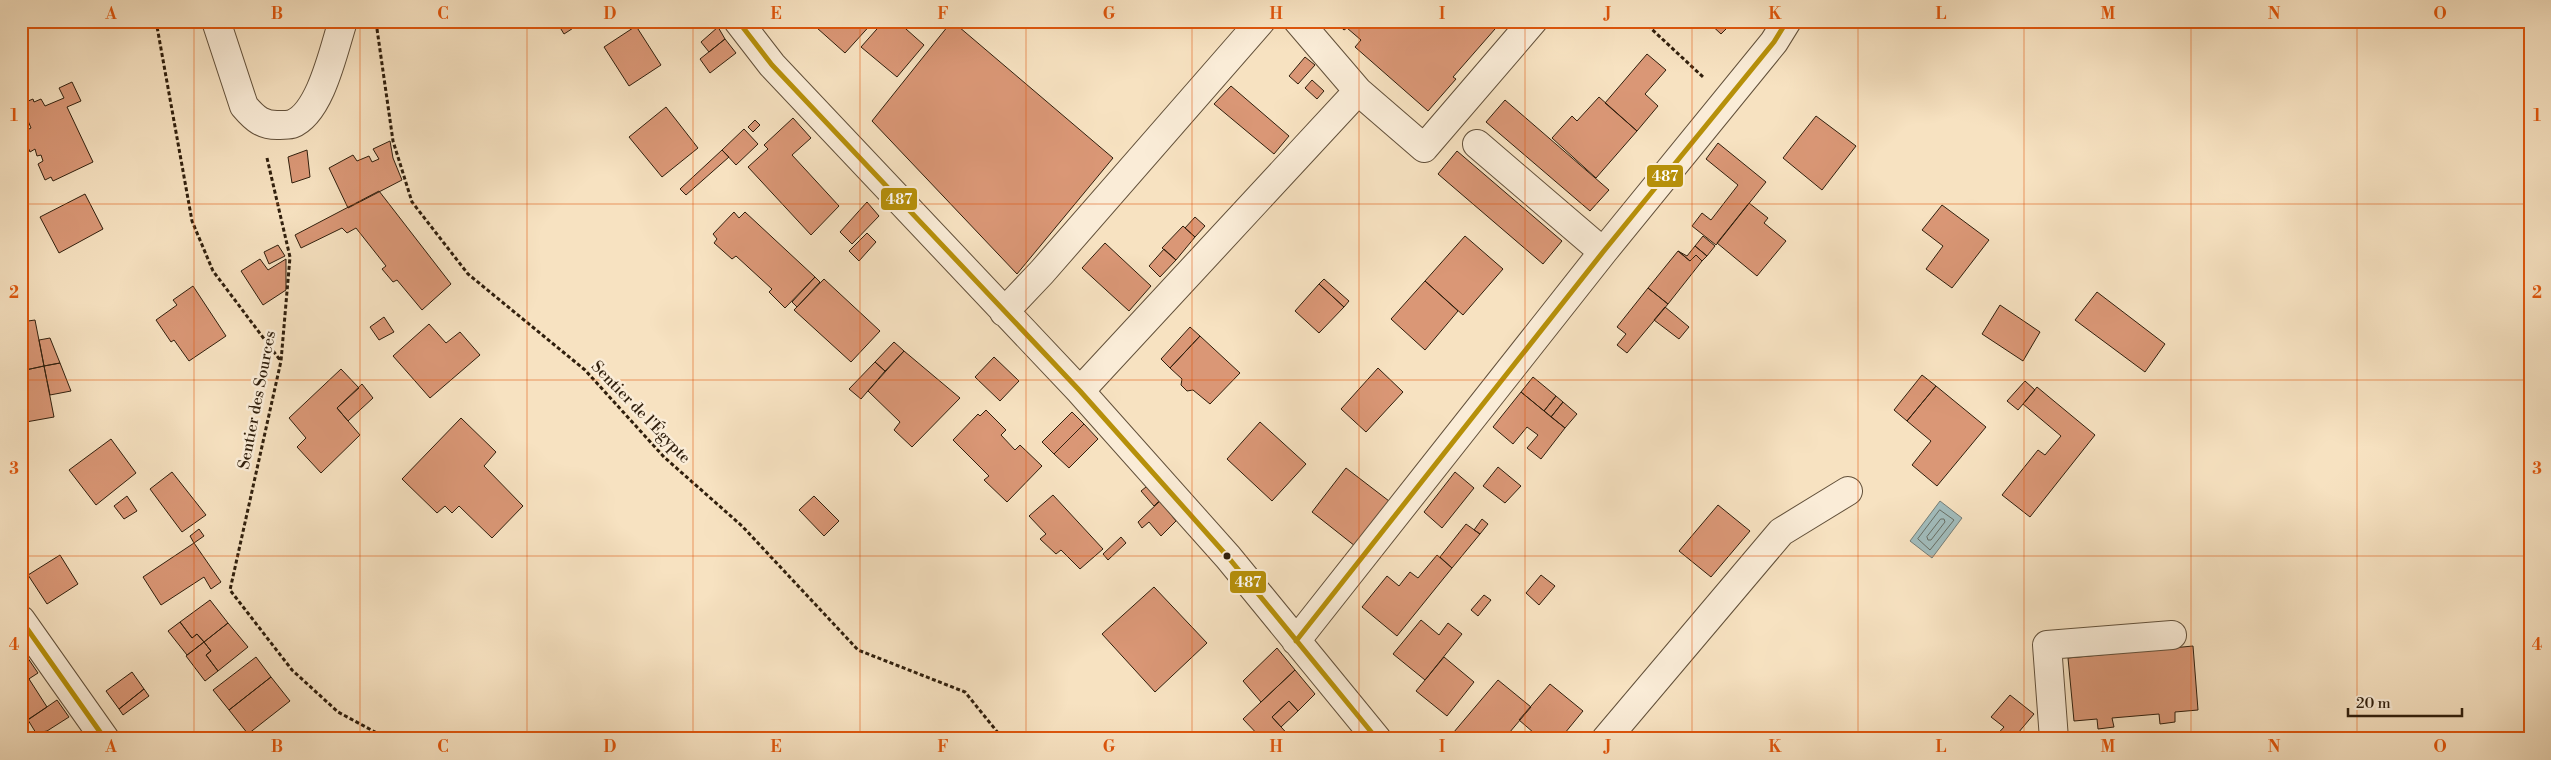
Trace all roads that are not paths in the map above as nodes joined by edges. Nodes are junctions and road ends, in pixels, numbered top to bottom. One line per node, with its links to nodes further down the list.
1 (216, 21): 2 (street)
2 (343, 21)
3 (738, 21): 11 (street)
4 (1261, 21): 11 (street)
5 (1298, 21): 8 (street)
6 (1533, 21): 8 (street)
7 (1788, 21): 10 (street)
8 (1358, 91): 12 (street)
9 (1477, 144): 10 (street)
10 (1603, 252): 16 (street)
11 (1004, 312): 12 (street)
12 (1080, 391): 16 (street)
13 (1848, 491): 19 (street)
14 (21, 620): 17 (street)
15 (2172, 635): 20 (street)
16 (1296, 641): 18 (street)
17 (105, 739)
18 (1377, 739)
19 (1606, 739)
20 (2054, 739)

